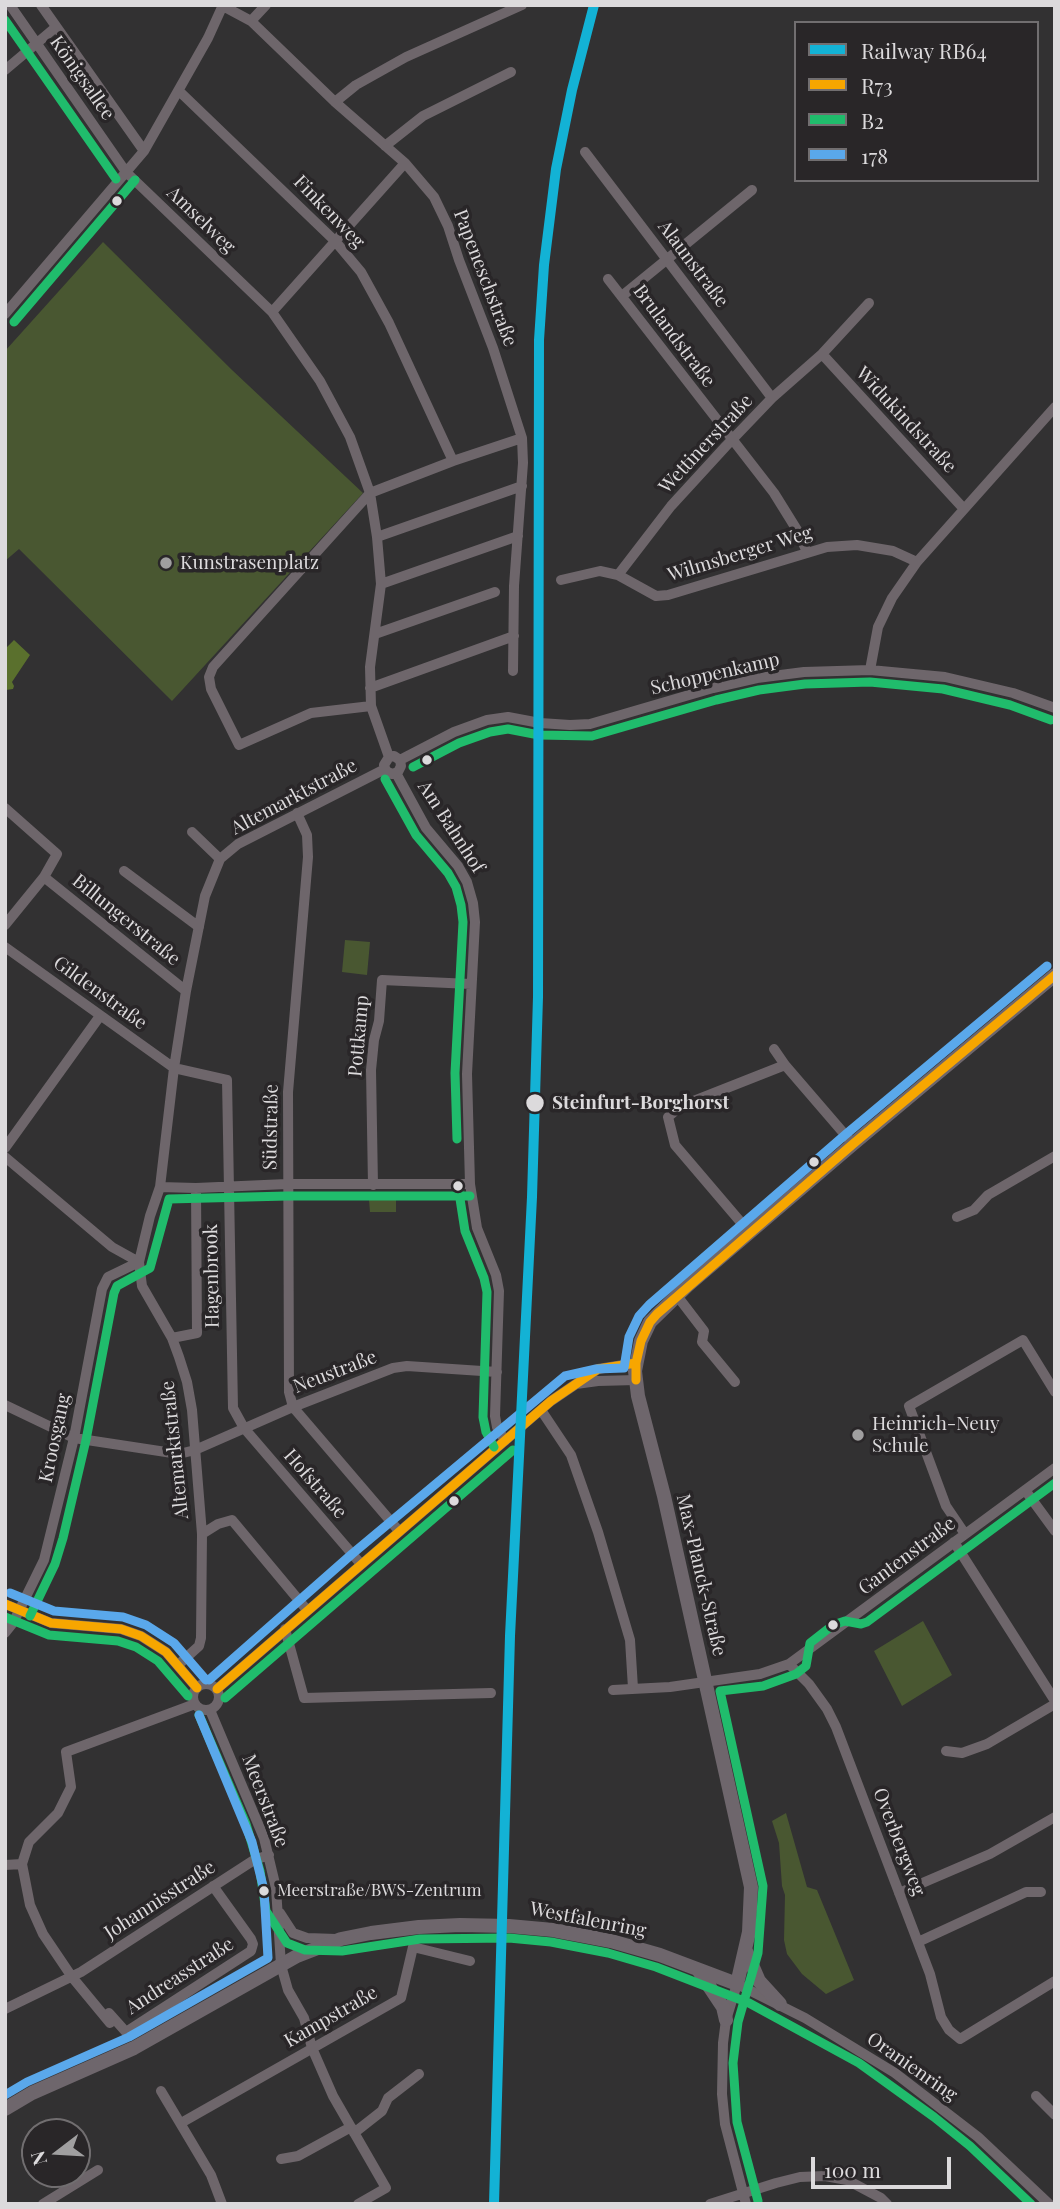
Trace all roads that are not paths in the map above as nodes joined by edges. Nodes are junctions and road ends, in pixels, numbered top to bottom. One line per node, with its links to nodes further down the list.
1 (10, 5): 8 (street, Königsallee)
2 (41, 5): 7 (street, Königsallee)
3 (266, 5): 6 (street)
4 (522, 5): 12 (street)
5 (223, 6): 6 (street, Papeneschstraße); 11 (street)
6 (251, 21): 12 (street, Papeneschstraße)
7 (56, 27): 8 (street); 14 (street, Königsallee)
8 (36, 42): 9 (street); 17 (street, Königsallee)
9 (5, 71)
10 (511, 72): 13 (street)
11 (179, 91): 14 (street); 19 (street, Finkenweg)
12 (335, 102): 13 (street, Papeneschstraße)
13 (385, 146): 16 (street, Papeneschstraße)
14 (144, 151): 17 (street)
15 (585, 152): 20 (street, Alaunstraße)
16 (405, 163): 19 (street); 29 (street, Papeneschstraße)
17 (126, 172): 24 (street, Amselweg); 25 (street)
18 (752, 190): 20 (street)
19 (335, 241): 24 (street); 31 (street, Finkenweg)
20 (668, 259): 22 (street); 27 (street, Alaunstraße)
21 (608, 279): 22 (street, Brulandstraße)
22 (622, 296): 30 (street, Brulandstraße)
23 (869, 303): 26 (street, Wettinerstraße)
24 (272, 312): 33 (street, Amselweg)
25 (5, 314)
26 (822, 354): 27 (street, Wettinerstraße); 34 (street, Widukindstraße)
27 (772, 398): 30 (street, Wettinerstraße)
28 (1055, 407): 34 (street)
29 (522, 438): 31 (street); 32 (street, Papeneschstraße)
30 (732, 441): 37 (street, Brulandstraße); 39 (street, Wettinerstraße)
31 (453, 461): 33 (street)
32 (522, 486): 35 (street, Papeneschstraße); 36 (street)
33 (370, 493): 36 (street, Amselweg); 48 (street)
34 (964, 509): 38 (street)
35 (519, 536): 41 (street); 44 (street, Papeneschstraße)
36 (377, 537): 41 (street, Amselweg)
37 (807, 551): 38 (street, Wilmsberger Weg); 39 (street, Wilmsberger Weg)
38 (917, 562): 46 (street)
39 (618, 575): 40 (street)
40 (561, 580)
41 (382, 584): 43 (street, Amselweg)
42 (495, 592): 43 (street)
43 (375, 634): 47 (street, Amselweg)
44 (513, 636): 45 (street, Papeneschstraße); 47 (street)
45 (513, 670)
46 (870, 670): 49 (street, Schoppenkamp); 50 (street, Schoppenkamp)
47 (370, 688): 48 (street, Amselweg)
48 (371, 706): 51 (street, Amselweg)
49 (1055, 708)
50 (508, 717): 51 (street, Altemarktstraße)
51 (393, 765): 53 (street, Altemarktstraße); 62 (street, Am Bahnhof)
52 (5, 808): 57 (street, Billungerstraße)
53 (297, 813): 55 (street, Altemarktstraße); 72 (street, Südstraße)
54 (191, 832): 55 (street, Altemarktstraße)
55 (220, 859): 59 (street, Altemarktstraße)
56 (124, 871): 59 (street)
57 (44, 877): 58 (street, Billungerstraße); 63 (street, Billungerstraße)
58 (5, 925)
59 (199, 927): 63 (street, Altemarktstraße)
60 (5, 947): 64 (street, Gildenstraße)
61 (1055, 975): 68 (main road, Max-Planck-Straße)
62 (471, 984): 73 (street, Am Bahnhof); 74 (street, Pottkamp)
63 (186, 990): 67 (street, Altemarktstraße)
64 (100, 1016): 67 (street, Gildenstraße); 69 (street)
65 (774, 1049): 66 (street)
66 (785, 1065): 68 (street); 79 (street)
67 (174, 1068): 75 (street, Altemarktstraße); 77 (street, Hagenbrook)
68 (853, 1144): 79 (main road, Max-Planck-Straße)
69 (5, 1148)
70 (1055, 1156): 78 (street)
71 (5, 1157): 80 (street)
72 (287, 1184): 74 (street); 77 (street); 90 (street, Südstraße)
73 (470, 1184): 74 (street); 84 (street, Am Bahnhof)
74 (373, 1185)
75 (160, 1188): 76 (street); 80 (street, Altemarktstraße)
76 (196, 1188): 77 (street); 82 (street)
77 (228, 1188): 92 (street, Hagenbrook)
78 (957, 1217)
79 (750, 1233): 81 (main road, Max-Planck-Straße)
80 (139, 1262): 82 (street, Altemarktstraße); 93 (street, Kroosgang)
81 (678, 1297): 83 (main road, Max-Planck-Straße); 86 (street)
82 (172, 1338): 95 (street, Altemarktstraße)
83 (636, 1363): 85 (main road, Max-Planck-Straße); 87 (street)
84 (497, 1372): 90 (street, Neustraße); 94 (street, Am Bahnhof)
85 (636, 1380): 87 (street); 111 (main road, Max-Planck-Straße)
86 (735, 1382)
87 (573, 1385): 91 (street)
88 (1055, 1392): 101 (street)
89 (5, 1405): 93 (street)
90 (293, 1407): 92 (street, Neustraße); 98 (street)
91 (541, 1410): 94 (street); 113 (street)
92 (244, 1427): 95 (street, Neustraße); 103 (street, Hofstraße)
93 (74, 1438): 95 (street); 106 (street, Kroosgang)
94 (505, 1441): 98 (street)
95 (195, 1450): 100 (street, Altemarktstraße)
96 (1055, 1468): 97 (street, Gantenstraße)
97 (1025, 1490): 99 (street); 101 (street, Gantenstraße)
98 (399, 1531): 103 (street)
99 (1055, 1531)
100 (202, 1534): 105 (street); 110 (street, Altemarktstraße)
101 (965, 1534): 102 (street, Gantenstraße)
102 (954, 1542): 109 (street, Gantenstraße); 117 (street)
103 (360, 1563): 105 (street)
104 (5, 1604): 106 (street)
105 (307, 1610): 107 (street)
106 (19, 1611): 108 (street, Kroosgang); 110 (street)
107 (285, 1629): 114 (street); 116 (street)
108 (5, 1633)
109 (789, 1664): 111 (street, Gantenstraße); 127 (street, Overbergweg)
110 (178, 1665): 112 (street)
111 (705, 1681): 113 (street, Gantenstraße); 131 (main road, Max-Planck-Straße)
112 (197, 1688): 114 (street); 118 (street)
113 (633, 1688): 115 (street, Gantenstraße)
114 (217, 1689): 119 (street)
115 (612, 1690)
116 (491, 1693)
117 (1055, 1702): 120 (street)
118 (195, 1704): 119 (street); 123 (street)
119 (210, 1710): 122 (street, Meerstraße)
120 (946, 1751)
121 (1055, 1817): 127 (street)
122 (269, 1855): 125 (street, Johannisstraße); 128 (street, Meerstraße)
123 (22, 1864): 124 (street); 135 (street)
124 (5, 1865)
125 (213, 1886): 135 (street, Johannisstraße); 140 (street, Andreasstraße)
126 (1041, 1892): 130 (street)
127 (899, 1893): 130 (street, Overbergweg)
128 (278, 1907): 129 (street, Meerstraße); 133 (street, Meerstraße)
129 (341, 1939): 133 (main road, Westfalenring); 134 (main road, Westfalenring)
130 (918, 1942): 136 (street, Overbergweg)
131 (746, 1951): 137 (main road, Max-Planck-Straße); 138 (main road)
132 (470, 1961): 143 (street, Kampstraße)
133 (281, 1965): 143 (street, Meerstraße); 147 (main road, Westfalenring)
134 (698, 1970): 137 (main road, Westfalenring); 141 (main road)
135 (72, 1977): 139 (street, Johannisstraße); 140 (street)
136 (1055, 1982)
137 (737, 1984): 138 (street, Oranienring); 141 (street)
138 (780, 2004): 159 (street, Oranienring)
139 (5, 2009)
140 (101, 2012): 142 (street)
141 (726, 2020): 153 (street)
142 (110, 2023)
143 (312, 2048): 149 (street, Kampstraße); 150 (street, Meerstraße)
144 (419, 2074): 150 (street)
145 (161, 2091): 149 (street)
146 (1036, 2096): 148 (street)
147 (5, 2109)
148 (1055, 2115)
149 (181, 2123): 155 (street)
150 (352, 2130): 151 (street); 156 (street, Meerstraße)
151 (281, 2159)
152 (98, 2170): 154 (street)
153 (745, 2198): 157 (street); 158 (street)
154 (43, 2204)
155 (222, 2204)
156 (359, 2204)
157 (710, 2204)
158 (887, 2204)
159 (1049, 2204)

